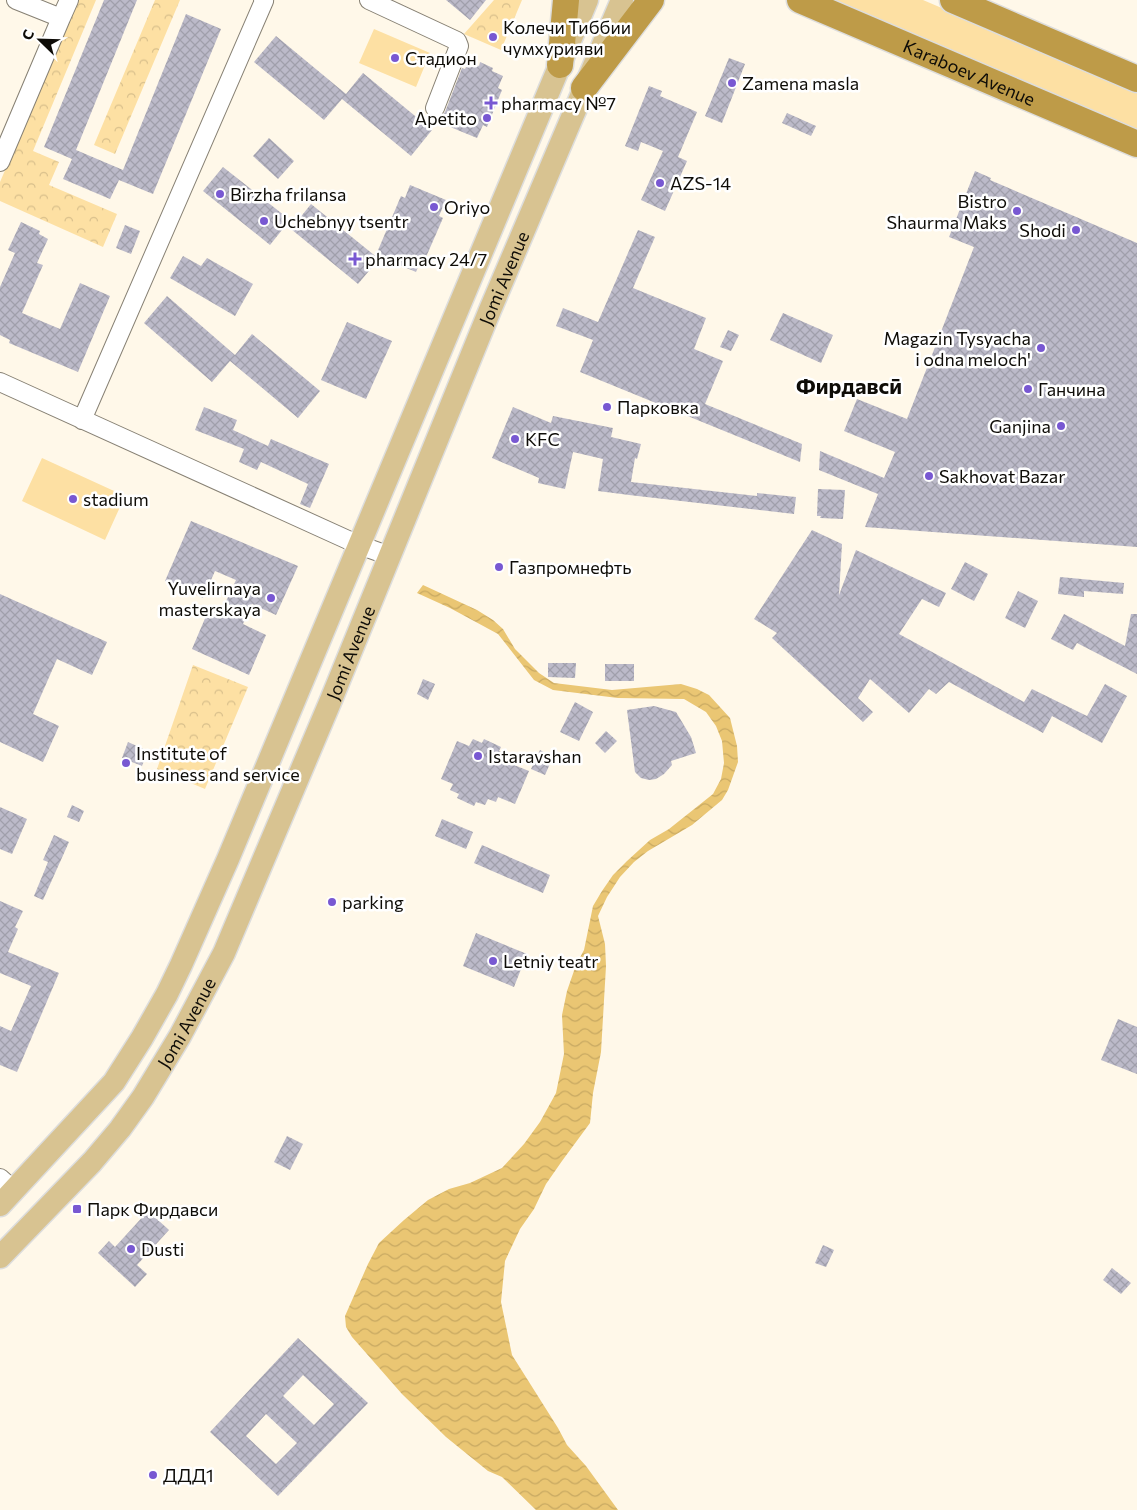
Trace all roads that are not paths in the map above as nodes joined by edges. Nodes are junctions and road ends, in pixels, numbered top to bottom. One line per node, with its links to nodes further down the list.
1 (16, 0): 11 (street)
2 (69, 0): 11 (street)
3 (264, 0): 19 (street)
4 (369, 0): 15 (street)
5 (566, 0): 12 (highway)
6 (587, 0): 12 (main road, Jomi Avenue)
7 (622, 0): 14 (main road, Jomi Avenue)
8 (651, 0): 14 (highway)
9 (800, 0): 16 (highway, Karaboev Avenue)
10 (953, 0): 13 (highway)
11 (61, 18): 17 (street)
12 (560, 65): 20 (main road, Jomi Avenue)
13 (1137, 79)
14 (584, 88): 21 (main road, Jomi Avenue)
15 (435, 108)
16 (1137, 144)
17 (0, 162)
18 (0, 382): 19 (street)
19 (82, 420): 20 (street)
20 (359, 545): 21 (street); 22 (main road, Jomi Avenue)
21 (390, 556): 23 (main road, Jomi Avenue)
22 (3, 1190)
23 (0, 1257)

